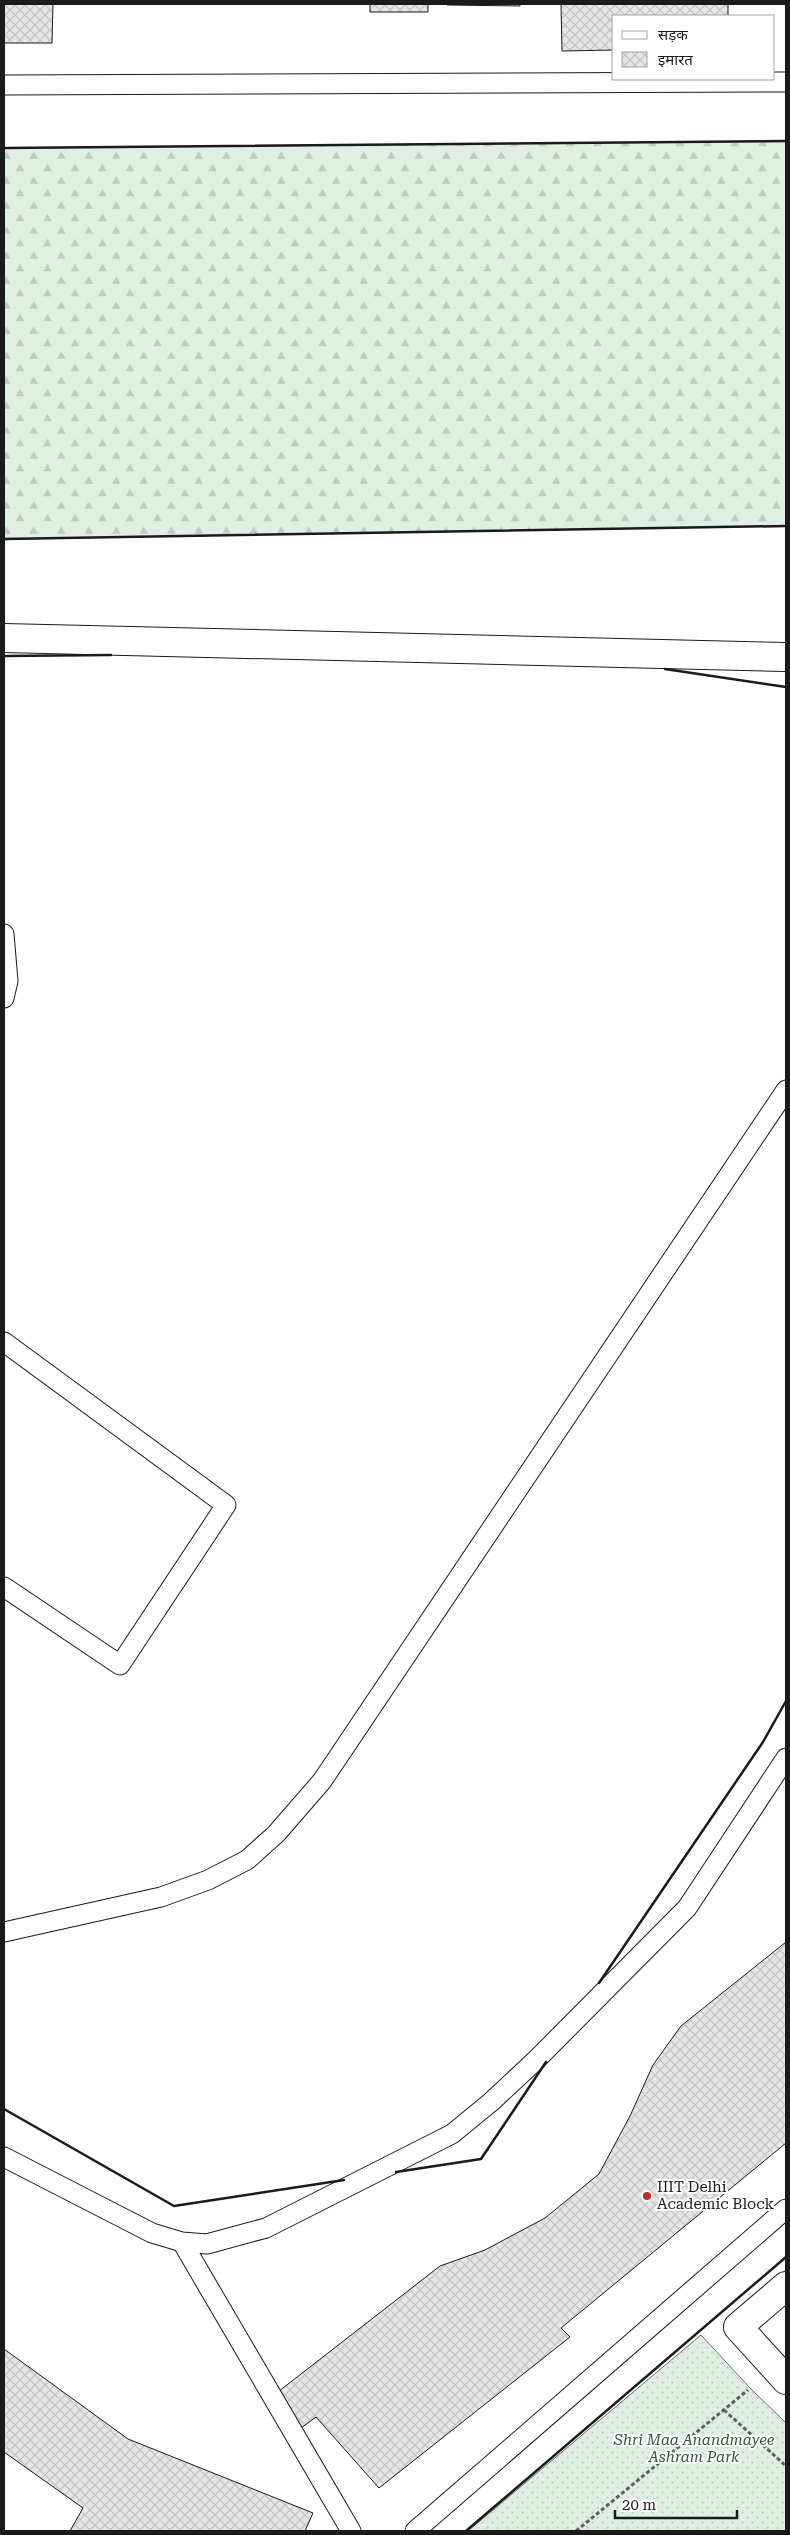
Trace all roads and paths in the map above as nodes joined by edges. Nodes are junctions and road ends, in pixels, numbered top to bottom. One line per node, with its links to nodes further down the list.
1 (786, 82): 2 (lane)
2 (4, 85)
3 (4, 638): 4 (street)
4 (786, 657)
5 (4, 934): 6 (lane)
6 (4, 998)
7 (786, 1090): 11 (lane)
8 (4, 1342): 9 (lane)
9 (4, 1587)
10 (786, 1758): 14 (lane)
11 (4, 1932)
12 (4, 2157): 14 (lane)
13 (786, 2209): 20 (lane)
14 (182, 2242): 19 (lane)
15 (786, 2286): 16 (street)
16 (781, 2374): 17 (path)
17 (724, 2410): 18 (path); 21 (path)
18 (786, 2466)
19 (351, 2531)
20 (415, 2531)
21 (576, 2531)

